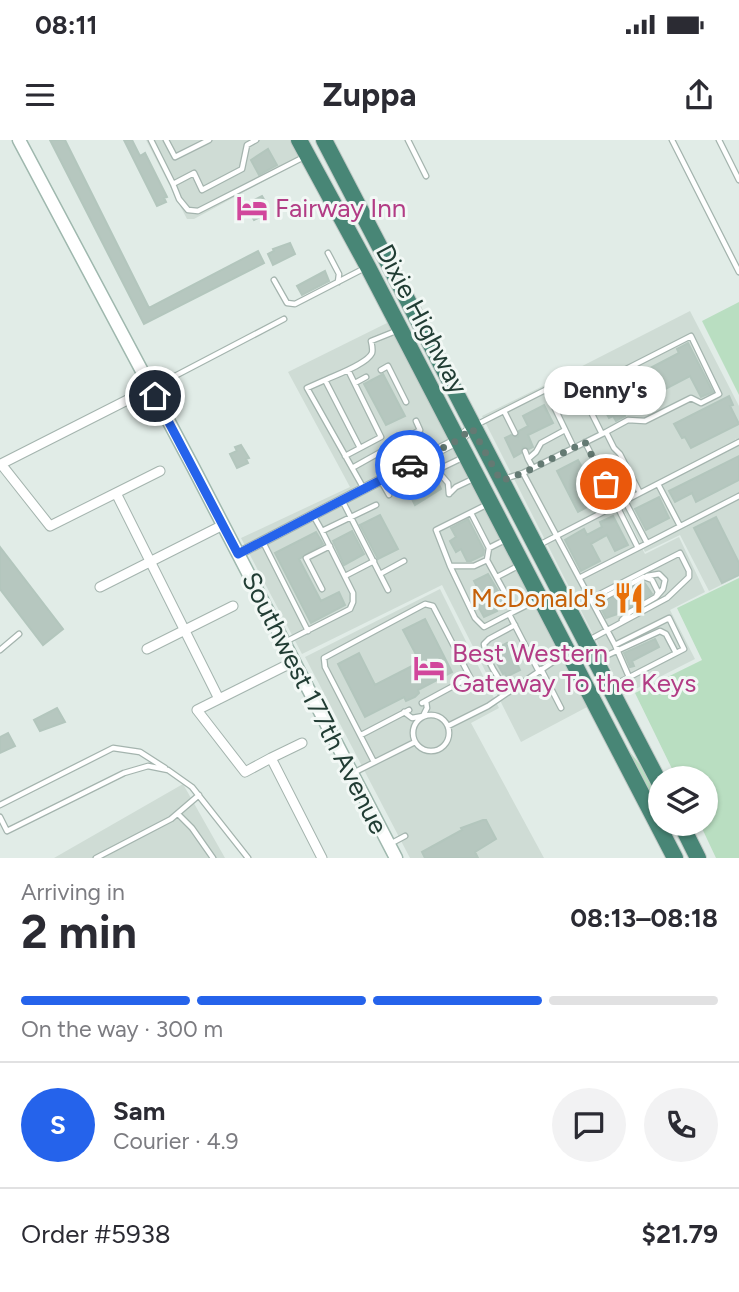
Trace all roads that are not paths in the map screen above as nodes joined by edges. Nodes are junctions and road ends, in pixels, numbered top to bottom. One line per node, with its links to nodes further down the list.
1 (19, 140): 27 (main road, Southwest 177th Avenue)
2 (151, 140): 14 (lane)
3 (166, 140): 4 (lane)
4 (209, 140)
5 (256, 140): 14 (lane)
6 (299, 140): 11 (highway, Dixie Highway)
7 (324, 140): 33 (highway, Dixie Highway)
8 (408, 140): 12 (lane)
9 (672, 140): 17 (lane)
10 (719, 140): 13 (lane)
11 (307, 155): 14 (lane); 16 (highway, Dixie Highway)
12 (426, 176)
13 (739, 180)
14 (173, 184)
15 (328, 253): 19 (lane)
16 (368, 267): 19 (lane); 21 (highway, Dixie Highway)
17 (739, 272)
18 (274, 280): 19 (lane)
19 (337, 282)
20 (284, 319): 27 (lane)
21 (400, 329): 22 (lane); 37 (highway, Dixie Highway)
22 (348, 370): 25 (lane); 26 (lane)
23 (381, 370): 30 (lane)
24 (366, 377): 26 (lane)
25 (325, 380): 41 (lane); 43 (lane)
26 (355, 383): 41 (lane)
27 (151, 388): 55 (street); 67 (main road, Southwest 177th Avenue)
28 (546, 390): 29 (lane); 31 (lane); 34 (lane)
29 (581, 392): 36 (lane); 36 (lane)
30 (406, 402)
31 (504, 411): 33 (lane); 35 (lane)
32 (416, 421): 46 (lane)
33 (472, 428): 37 (street); 52 (highway, Dixie Highway)
34 (565, 430): 40 (lane); 45 (lane)
35 (515, 433)
36 (604, 433): 38 (lane); 56 (lane)
37 (458, 440): 44 (highway, Dixie Highway); 51 (street)
38 (585, 442): 40 (lane); 63 (lane)
39 (739, 442): 53 (lane)
40 (574, 448): 47 (lane)
41 (360, 449): 43 (lane)
42 (525, 452): 45 (lane)
43 (345, 456): 46 (lane)
44 (466, 456): 50 (highway, Dixie Highway); 50 (lane)
45 (528, 459): 47 (lane)
46 (352, 468): 54 (lane)
47 (533, 468): 49 (lane)
48 (160, 471): 55 (street)
49 (523, 473): 52 (lane); 70 (lane)
50 (477, 477): 61 (highway, Dixie Highway)
51 (381, 481): 54 (street); 57 (lane)
52 (501, 481): 75 (highway, Dixie Highway)
53 (658, 484): 56 (lane); 68 (lane)
54 (364, 489): 59 (street)
55 (116, 493): 82 (street)
56 (640, 493): 60 (lane)
57 (389, 495)
58 (739, 496): 68 (lane)
59 (342, 500): 65 (street); 66 (lane)
60 (625, 501): 63 (lane); 73 (lane)
61 (490, 503): 64 (lane); 71 (highway, Dixie Highway)
62 (376, 505): 66 (lane)
63 (617, 505): 70 (lane); 77 (lane)
64 (471, 513): 76 (lane); 84 (lane)
65 (313, 515): 69 (lane); 72 (street)
66 (351, 517): 69 (lane); 80 (lane)
67 (223, 525): 78 (main road, Southwest 177th Avenue); 82 (street)
68 (680, 526): 73 (lane)
69 (322, 531): 74 (lane)
70 (556, 536): 75 (lane); 89 (lane)
71 (509, 538): 76 (lane); 83 (highway, Dixie Highway)
72 (262, 542): 78 (street); 104 (lane)
73 (647, 544): 77 (lane)
74 (330, 546): 86 (lane); 91 (lane)
75 (535, 547): 106 (highway, Dixie Highway)
76 (489, 548): 79 (lane)
77 (638, 548): 89 (lane)
78 (238, 554): 107 (main road, Southwest 177th Avenue)
79 (487, 560): 84 (lane); 87 (lane)
80 (374, 561): 85 (lane); 86 (lane)
81 (404, 561): 85 (lane)
82 (149, 562): 90 (street); 103 (street)
83 (522, 564): 87 (lane); 95 (highway, Dixie Highway)
84 (450, 566): 99 (lane)
85 (380, 574): 92 (lane)
86 (345, 576): 104 (lane)
87 (497, 577): 98 (lane)
88 (645, 577): 93 (lane); 94 (lane); 94 (lane)
89 (579, 578): 96 (lane)
90 (100, 587)
91 (322, 589)
92 (388, 590)
93 (597, 596): 96 (lane); 100 (lane)
94 (656, 597): 100 (lane)
95 (541, 599): 98 (lane); 111 (highway, Dixie Highway)
96 (590, 599): 102 (lane)
97 (233, 606): 103 (street)
98 (516, 611): 99 (lane)
99 (509, 614): 101 (lane)
100 (619, 623): 102 (lane)
101 (515, 625): 115 (lane); 118 (lane)
102 (606, 630): 106 (lane); 108 (lane)
103 (184, 631): 109 (street); 119 (street)
104 (308, 631): 107 (lane)
105 (19, 634): 110 (lane)
106 (585, 642): 111 (street); 113 (highway, Dixie Highway)
107 (283, 643): 114 (main road, Southwest 177th Avenue)
108 (615, 648): 112 (lane); 112 (lane); 113 (lane); 116 (lane)
109 (148, 649)
110 (0, 650)
111 (568, 652): 115 (lane); 143 (highway, Dixie Highway)
112 (676, 653): 116 (lane)
113 (596, 661): 117 (highway, Dixie Highway)
114 (293, 662): 119 (street); 130 (main road, Southwest 177th Avenue)
115 (539, 669): 118 (lane); 120 (lane)
116 (629, 677): 117 (lane)
117 (609, 687): 128 (highway, Dixie Highway)
118 (509, 691): 122 (lane)
119 (219, 699): 126 (street)
120 (561, 708)
121 (424, 716): 122 (lane); 123 (lane); 123 (lane); 124 (lane)
122 (448, 726): 124 (lane)
123 (360, 735): 127 (lane)
124 (415, 742): 127 (lane)
125 (302, 743): 126 (street)
126 (271, 758): 141 (street)
127 (374, 762): 130 (lane)
128 (651, 766)
129 (168, 770): 131 (lane); 132 (lane); 134 (lane)
130 (351, 774): 137 (main road, Southwest 177th Avenue)
131 (199, 796): 133 (lane); 140 (lane)
132 (0, 805)
133 (178, 814): 138 (lane); 139 (lane)
134 (0, 817)
135 (405, 836): 137 (lane)
136 (687, 836): 144 (highway)
137 (388, 844): 142 (main road, Southwest 177th Avenue)
138 (96, 858)
139 (213, 858)
140 (248, 858)
141 (322, 858)
142 (396, 858)
143 (675, 858)
144 (698, 858)

